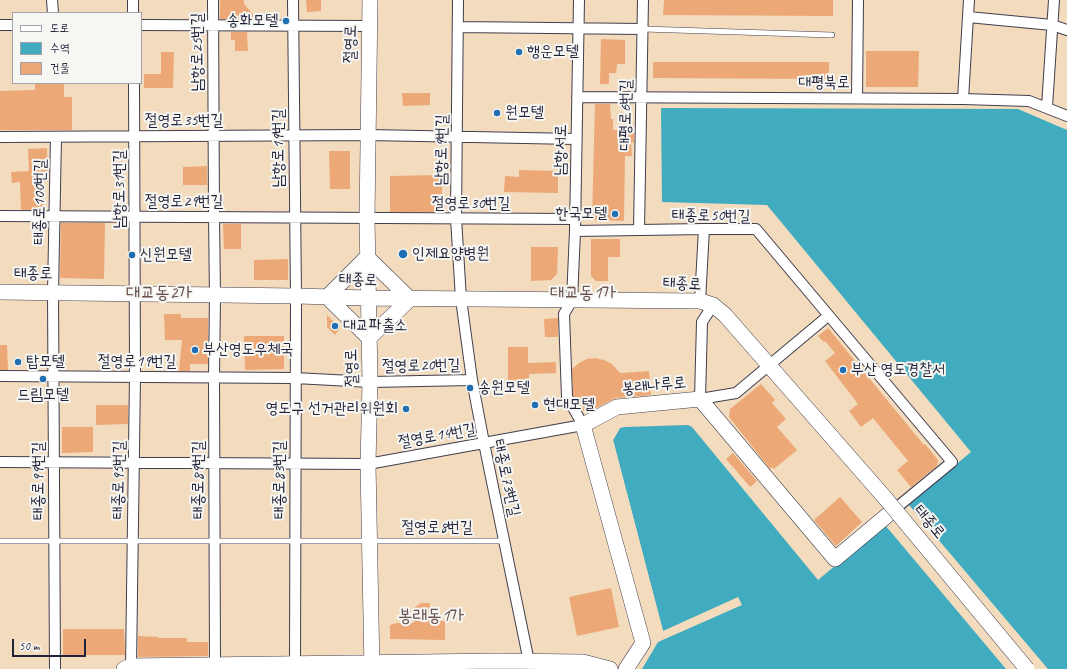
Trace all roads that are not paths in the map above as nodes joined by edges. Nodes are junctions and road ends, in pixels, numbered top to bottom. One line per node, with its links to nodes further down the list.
1 (52, 0): 12 (street)
2 (133, 0): 13 (street)
3 (213, 0): 19 (street, 남항로25번길)
4 (293, 0): 20 (street, 남항로19번길)
5 (370, 0): 21 (main road, 절영로)
6 (458, 0): 22 (street, 남항로9번길)
7 (579, 0): 23 (street, 남항서로)
8 (643, 0): 24 (street, 대평로6번길)
9 (858, 0): 30 (street)
10 (969, 0): 14 (street)
11 (1054, 0): 18 (street)
12 (52, 12)
13 (133, 12)
14 (968, 17): 18 (street); 31 (street)
15 (0, 25): 16 (street)
16 (12, 25)
17 (142, 25): 19 (street)
18 (1052, 25): 25 (street); 32 (street)
19 (213, 26): 20 (street); 36 (street, 남항로25번길)
20 (293, 26): 21 (street); 37 (street, 남항로19번길)
21 (370, 26): 34 (main road, 절영로)
22 (458, 27): 23 (street); 40 (street, 남항로9번길)
23 (578, 28): 24 (street); 28 (street, 남항서로)
24 (643, 29): 26 (lane); 29 (street, 대평로6번길)
25 (1067, 30)
26 (832, 35)
27 (134, 84): 35 (street, 남항로31번길)
28 (577, 97): 29 (street, 대평북로); 41 (street, 남항서로)
29 (642, 98): 30 (street, 대평북로); 51 (street, 대평로6번길)
30 (857, 98): 31 (street, 대평북로)
31 (963, 99): 32 (street, 대평북로)
32 (1047, 107): 33 (street, 대평북로)
33 (1067, 116)
34 (368, 135): 37 (street, 절영로35번길); 40 (street, 절영로35번길); 47 (main road, 절영로)
35 (134, 136): 36 (street, 절영로35번길); 39 (street, 절영로35번길); 44 (street, 남항로31번길)
36 (213, 136): 37 (street, 절영로35번길); 45 (street, 남항로25번길)
37 (294, 136): 46 (street, 남항로19번길)
38 (0, 137): 39 (street, 절영로35번길)
39 (56, 137): 43 (street, 태종로100번길)
40 (457, 137): 41 (street, 절영로35번길); 48 (street, 남항로9번길)
41 (576, 139): 49 (street, 남항서로)
42 (0, 216): 43 (street, 절영로29번길)
43 (55, 217): 44 (street, 절영로29번길); 55 (street, 태종로100번길)
44 (135, 217): 45 (street, 절영로29번길); 56 (street, 남항로31번길)
45 (214, 217): 46 (street, 절영로29번길); 57 (street, 남항로25번길)
46 (294, 218): 47 (street, 절영로29번길); 58 (street, 남항로19번길)
47 (367, 218): 48 (street, 절영로30번길); 53 (main road, 절영로)
48 (456, 218): 49 (street, 절영로30번길); 62 (street, 남항로9번길)
49 (575, 219): 52 (street, 남항서로)
50 (704, 229): 51 (street, 태종로50번길); 64 (street); 65 (street, 태종로50번길)
51 (639, 230): 52 (street, 태종로50번길)
52 (575, 232): 63 (street, 남항서로)
53 (367, 257): 59 (main road); 60 (main road, 절영로); 61 (main road)
54 (0, 292): 55 (main road, 태종로)
55 (53, 292): 56 (main road, 태종로); 69 (street, 태종로99번길)
56 (134, 294): 57 (main road, 태종로); 70 (street, 태종로95번길)
57 (216, 296): 58 (main road, 태종로); 71 (street, 태종로89번길)
58 (296, 296): 59 (main road, 태종로); 72 (street, 태종로83번길)
59 (327, 297): 60 (main road, 태종로); 66 (main road)
60 (368, 298): 61 (main road, 태종로); 66 (main road, 절영로)
61 (410, 299): 62 (main road, 태종로); 66 (main road)
62 (461, 299): 63 (main road, 태종로); 73 (street, 태종로73번길)
63 (572, 300): 64 (main road, 태종로); 76 (street)
64 (707, 303): 67 (main road, 태종로); 75 (street, 태종로)
65 (828, 316): 67 (street); 84 (street)
66 (369, 338): 74 (main road, 절영로)
67 (769, 365): 75 (street); 84 (main road, 태종로)
68 (0, 376): 69 (street, 절영로19번길)
69 (54, 376): 70 (street, 절영로19번길); 79 (street, 태종로99번길)
70 (135, 376): 71 (street, 절영로19번길); 80 (street, 태종로95번길)
71 (214, 377): 72 (street, 절영로19번길); 81 (street, 태종로89번길)
72 (295, 378): 74 (street, 절영로19번길); 82 (street, 태종로83번길)
73 (472, 380): 74 (street, 절영로20번길); 77 (street, 태종로73번길)
74 (370, 382): 83 (main road, 절영로)
75 (700, 399): 76 (main road, 봉래나루로); 84 (main road, 봉래나루로)
76 (583, 425): 77 (street, 절영로14번길); 99 (main road)
77 (484, 443): 83 (street, 절영로14번길); 91 (street, 태종로73번길)
78 (0, 462): 79 (street, 절영로14번길)
79 (54, 463): 80 (street, 절영로14번길); 87 (street, 태종로99번길)
80 (134, 463): 81 (street, 절영로14번길); 88 (street, 태종로95번길)
81 (214, 464): 82 (street, 절영로14번길); 89 (street, 태종로89번길)
82 (295, 464): 83 (street, 절영로14번길); 90 (street, 태종로83번길)
83 (368, 464): 85 (main road, 절영로)
84 (891, 503): 100 (main road, 태종로, bridge)
85 (369, 540): 90 (lane, 절영로8번길); 91 (lane, 절영로8번길); 95 (main road, 절영로)
86 (0, 541): 87 (lane, 절영로8번길)
87 (54, 541): 88 (lane, 절영로8번길); 97 (street, 태종로99번길)
88 (133, 541): 89 (lane, 절영로8번길); 96 (street, 태종로95번길)
89 (214, 541): 90 (lane, 절영로8번길); 94 (street, 태종로89번길)
90 (295, 541): 93 (street, 태종로83번길)
91 (504, 541): 92 (street, 태종로73번길)
92 (529, 662): 95 (main road); 98 (main road)
93 (295, 664): 94 (main road); 95 (main road)
94 (215, 665): 96 (main road)
95 (371, 666)
96 (127, 667)
97 (55, 669)
98 (610, 669)
99 (626, 669)
100 (1027, 669)

